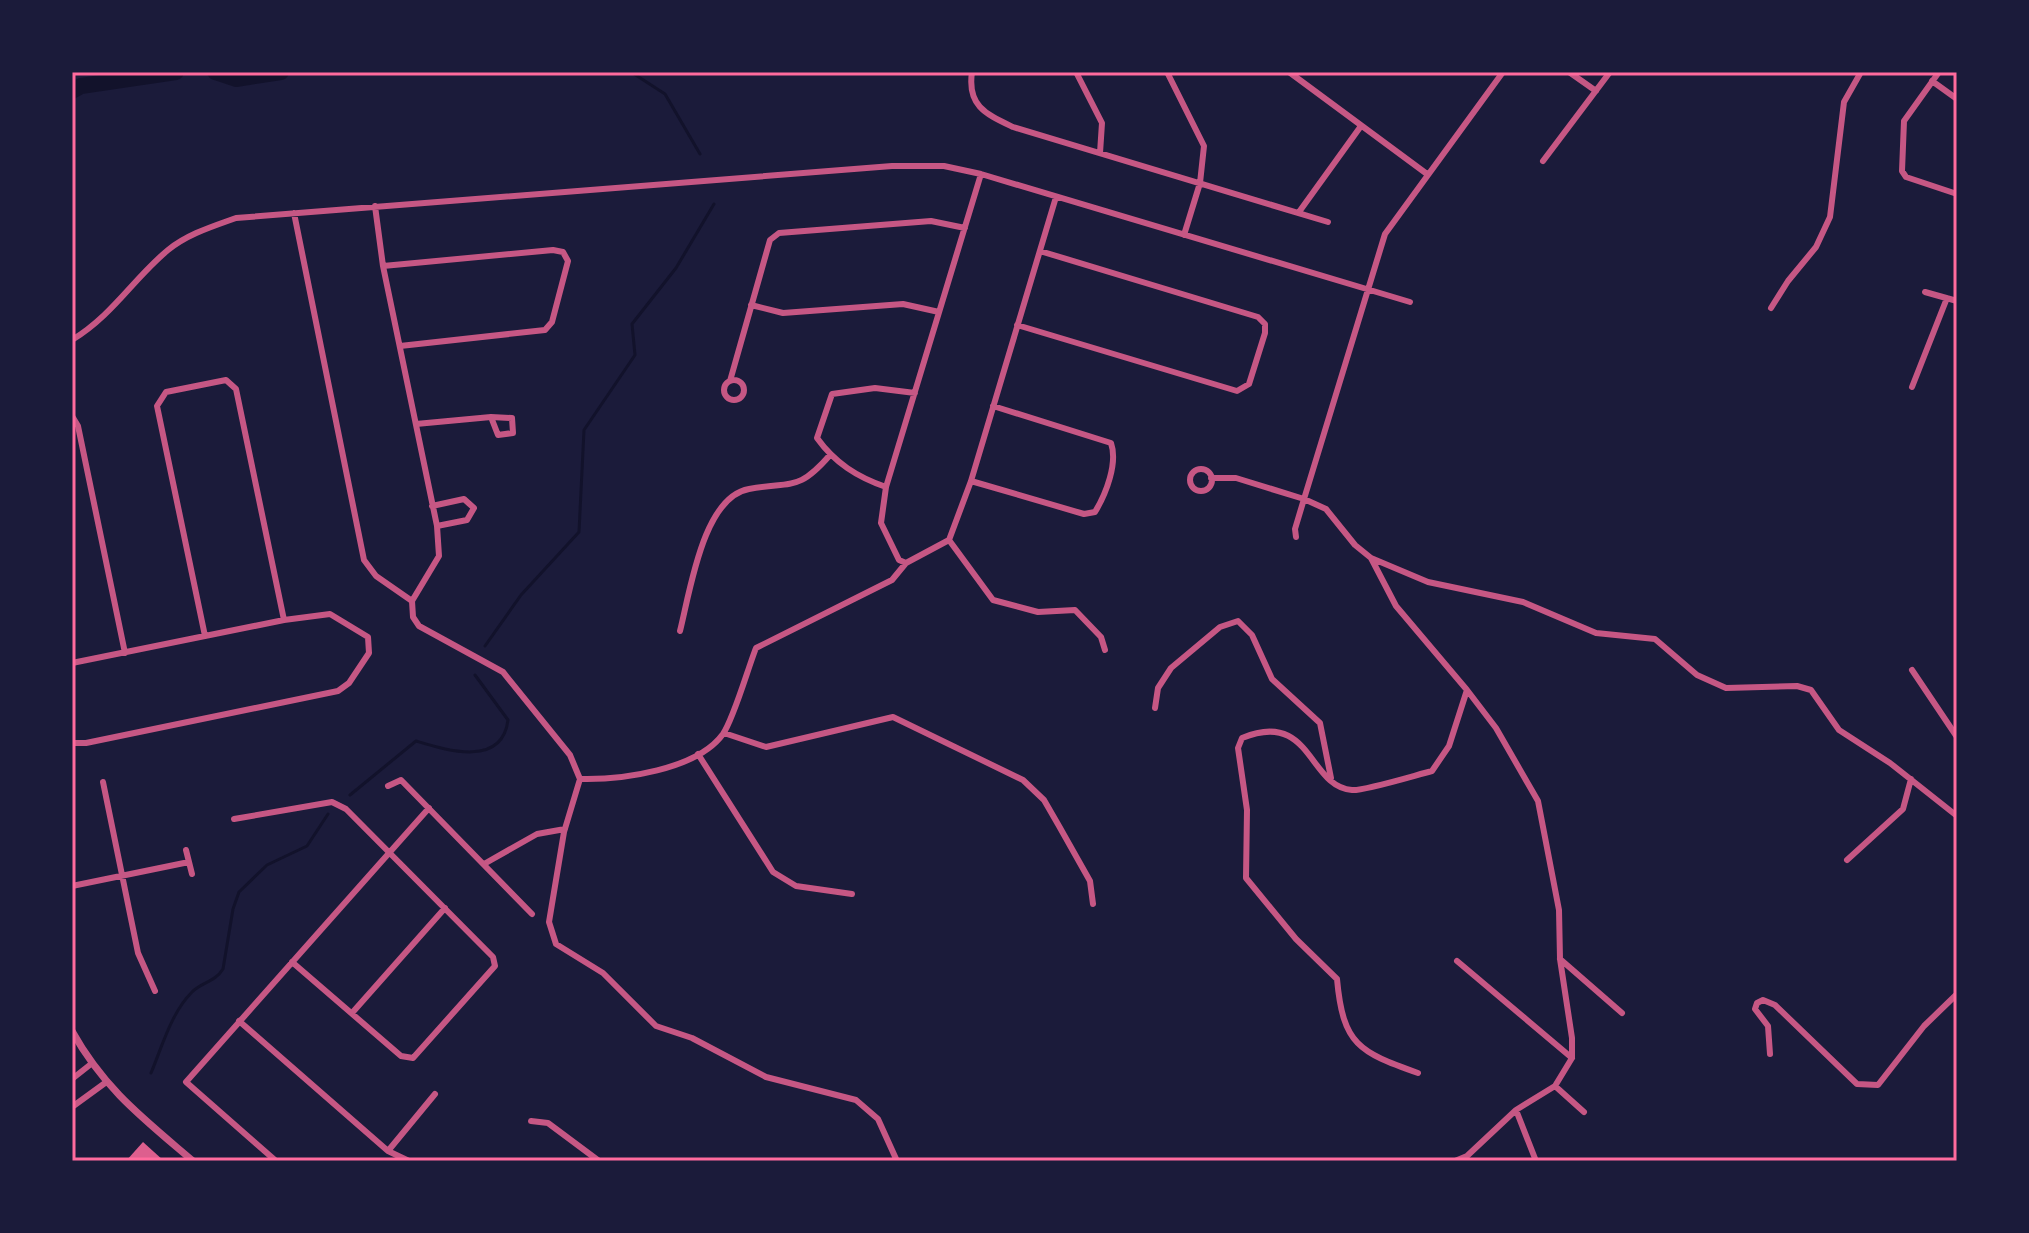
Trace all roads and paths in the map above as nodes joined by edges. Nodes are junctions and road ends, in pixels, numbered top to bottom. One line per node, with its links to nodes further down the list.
1 (972, 72): 14 (street)
2 (1076, 72): 14 (street)
3 (1167, 72): 18 (street)
4 (1289, 72): 13 (street)
5 (1503, 72): 17 (street)
6 (1569, 72): 11 (street)
7 (1610, 72): 11 (street)
8 (1861, 72): 35 (street)
9 (1939, 72): 10 (street)
10 (1932, 81): 12 (street); 19 (street)
11 (1596, 91): 15 (street)
12 (1957, 99)
13 (1361, 126): 17 (street); 22 (street)
14 (1100, 153): 18 (street)
15 (1543, 161)
16 (981, 174): 20 (street); 21 (street); 25 (street)
17 (1427, 174): 29 (street)
18 (1200, 183): 22 (street); 26 (street)
19 (1957, 194)
20 (1056, 197): 26 (street); 27 (street)
21 (375, 206): 23 (street); 28 (street)
22 (1299, 212): 24 (street)
23 (294, 213): 38 (street); 58 (street)
24 (1328, 222)
25 (965, 228): 34 (street); 36 (street)
26 (1184, 235): 29 (street)
27 (1040, 251): 37 (street); 37 (street)
28 (383, 266): 39 (street); 39 (street)
29 (1367, 290): 33 (street); 51 (street)
30 (1925, 292): 31 (street)
31 (1947, 298): 32 (street); 41 (street)
32 (1957, 301)
33 (1410, 302)
34 (751, 305): 36 (street); 40 (street)
35 (1771, 308)
36 (939, 312): 42 (street)
37 (1017, 325): 43 (street)
38 (72, 340)
39 (400, 346): 46 (street)
40 (730, 381)
41 (1912, 387)
42 (915, 393): 47 (street); 50 (street)
43 (993, 406): 49 (street); 49 (street)
44 (72, 416): 63 (street)
45 (491, 417): 46 (street)
46 (416, 424): 52 (street)
47 (830, 455): 50 (street); 60 (street)
48 (1211, 478): 51 (street)
49 (971, 481): 55 (street)
50 (886, 487): 57 (street)
51 (1304, 499): 54 (street); 56 (street)
52 (432, 506): 53 (street); 53 (street)
53 (437, 526): 58 (street)
54 (1296, 537)
55 (949, 540): 57 (street); 62 (street)
56 (1371, 558): 66 (street); 73 (street)
57 (906, 563): 68 (street)
58 (412, 601): 72 (street)
59 (284, 620): 61 (street); 61 (street); 70 (street)
60 (680, 631)
61 (205, 636): 63 (street)
62 (1105, 650)
63 (125, 653): 64 (street)
64 (72, 663)
65 (1912, 670): 69 (street)
66 (1467, 690): 74 (street); 93 (street)
67 (1155, 708): 74 (street)
68 (724, 733): 71 (street); 90 (street)
69 (1957, 737)
70 (72, 743)
71 (698, 754): 72 (street); 89 (street)
72 (580, 779): 80 (street)
73 (1911, 779): 78 (street); 83 (street)
74 (1332, 781): 105 (street)
75 (103, 782): 87 (street)
76 (388, 786): 77 (street)
77 (429, 808): 82 (street); 85 (street)
78 (1957, 816)
79 (234, 819): 82 (street)
80 (565, 829): 85 (street); 120 (street)
81 (186, 850): 84 (street)
82 (389, 852): 91 (street); 95 (street)
83 (1847, 860)
84 (189, 862): 86 (street); 87 (street)
85 (484, 864): 92 (street)
86 (192, 874)
87 (122, 876): 88 (street); 96 (street)
88 (72, 886)
89 (852, 894)
90 (1093, 904)
91 (445, 908): 98 (street); 98 (street)
92 (532, 914)
93 (1560, 959): 99 (street); 103 (street)
94 (1457, 961): 103 (street)
95 (292, 962): 98 (street); 100 (street)
96 (155, 991)
97 (1957, 994): 102 (street)
98 (352, 1013)
99 (1622, 1013)
100 (239, 1021): 114 (street); 117 (street)
101 (72, 1031): 104 (street)
102 (1770, 1054)
103 (1572, 1058): 108 (street)
104 (91, 1064): 106 (street); 107 (street)
105 (1418, 1073)
106 (72, 1079)
107 (105, 1083): 110 (street); 116 (street)
108 (1555, 1086): 111 (street); 112 (street)
109 (435, 1094): 114 (street)
110 (72, 1107)
111 (1516, 1110): 115 (street); 122 (street)
112 (1584, 1112)
113 (531, 1121): 119 (street)
114 (388, 1151): 118 (street)
115 (1469, 1158): 121 (street)
116 (193, 1161)
117 (276, 1161)
118 (409, 1161)
119 (599, 1161)
120 (897, 1161)
121 (1455, 1161)
122 (1536, 1161)

